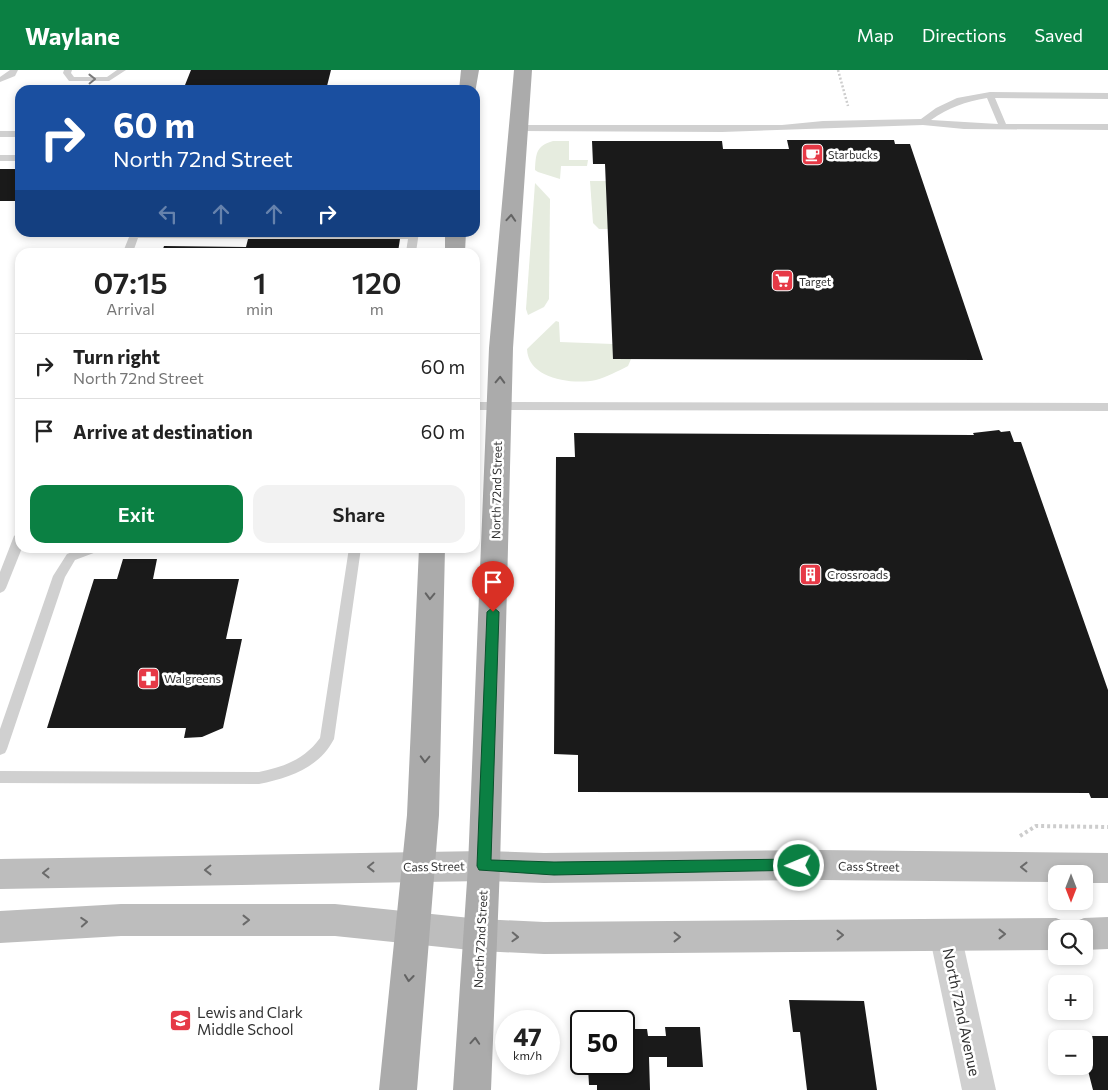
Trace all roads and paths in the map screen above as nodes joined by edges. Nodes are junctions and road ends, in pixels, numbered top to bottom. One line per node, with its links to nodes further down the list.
1 (14, 70): 6 (lane)
2 (68, 70): 3 (lane, one-way to 3)
3 (122, 70)
4 (470, 70): 7 (main road)
5 (523, 70): 13 (main road, North 72nd Street)
6 (0, 80)
7 (468, 85)
8 (990, 96): 9 (lane); 10 (lane); 11 (lane)
9 (1108, 96)
10 (923, 122): 11 (lane); 13 (lane)
11 (1003, 126): 12 (lane)
12 (1108, 126)
13 (519, 128): 18 (main road, North 72nd Street, one-way to 13)
14 (0, 134): 15 (lane)
15 (15, 134)
16 (0, 158): 17 (lane)
17 (15, 158)
18 (487, 406): 19 (lane); 28 (main road, North 72nd Street)
19 (1108, 407)
20 (15, 549): 24 (lane)
21 (82, 553): 25 (lane)
22 (354, 553): 26 (lane)
23 (432, 553): 27 (main road, one-way to 27)
24 (0, 588)
25 (0, 748)
26 (0, 778)
27 (420, 866): 28 (main road, Cass Street); 30 (main road, Cass Street, one-way to 30); 32 (main road)
28 (484, 866): 29 (main road, Cass Street, one-way to 28); 37 (main road, North 72nd Street)
29 (1108, 868)
30 (0, 874)
31 (0, 927): 32 (main road, one-way to 32)
32 (414, 929): 37 (main road); 38 (main road, one-way to 38)
33 (945, 934): 34 (main road, one-way to 34); 37 (main road, one-way to 33); 40 (street, North 72nd Avenue)
34 (1048, 934)
35 (1093, 934): 36 (main road)
36 (1108, 934)
37 (480, 935): 39 (main road, North 72nd Street, one-way to 37)
38 (398, 1090)
39 (472, 1090)
40 (979, 1090)

